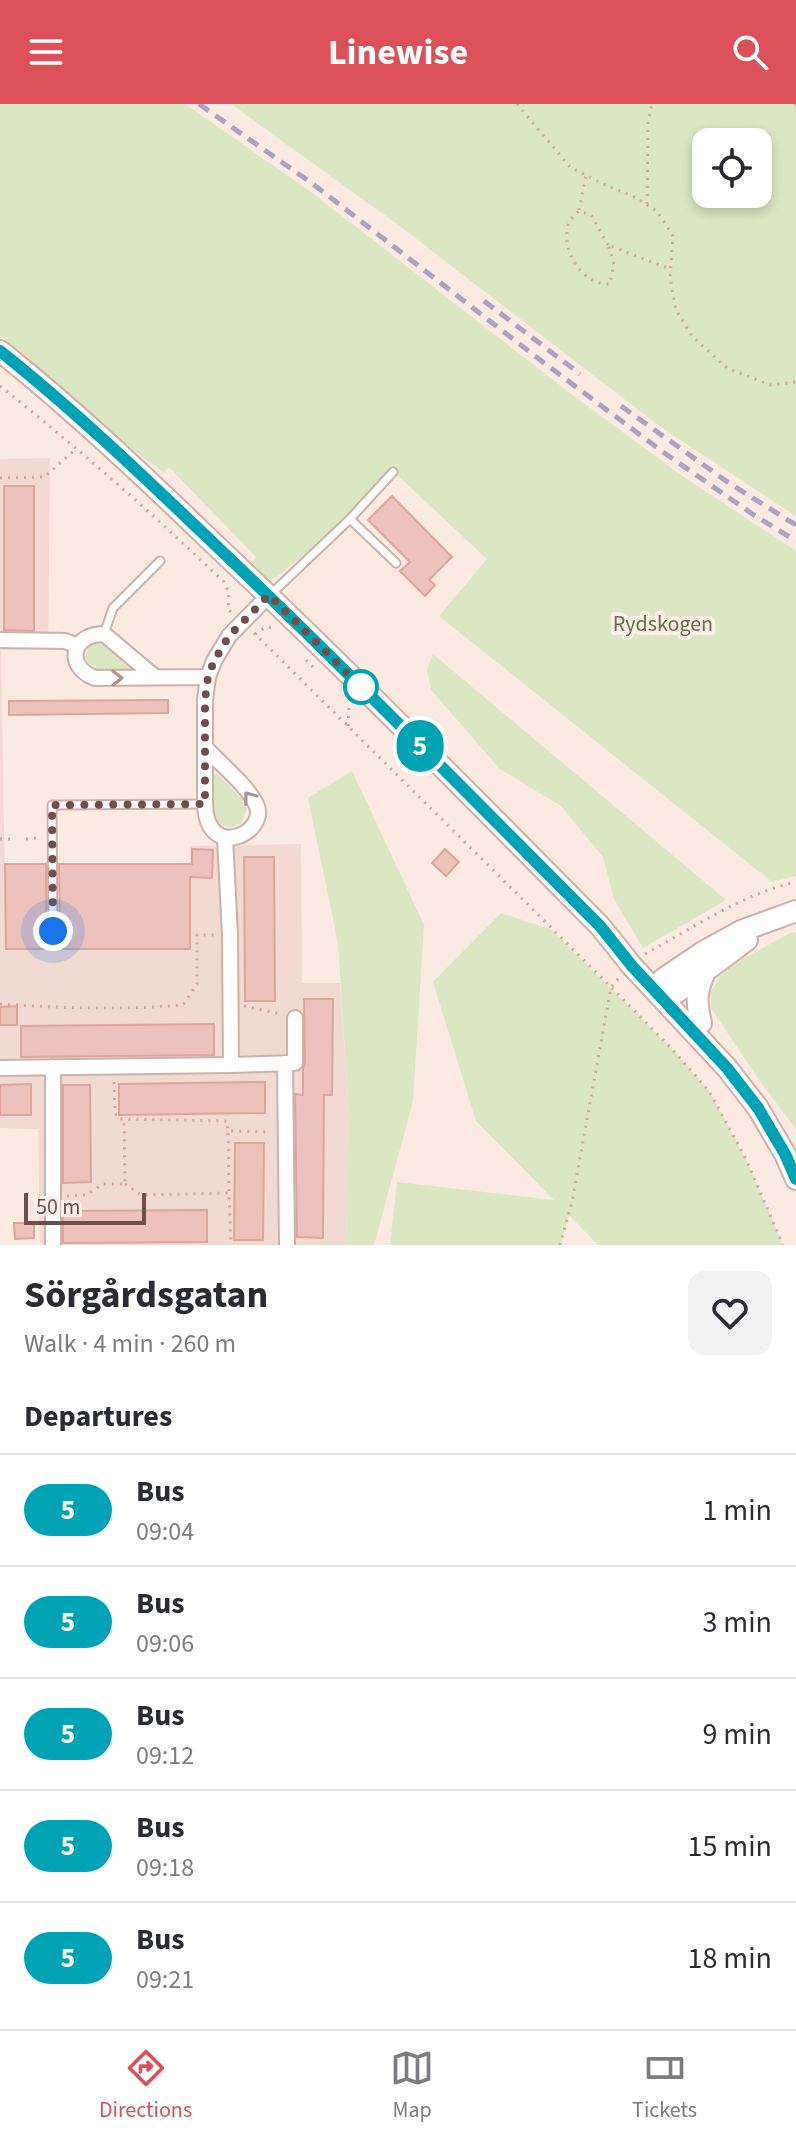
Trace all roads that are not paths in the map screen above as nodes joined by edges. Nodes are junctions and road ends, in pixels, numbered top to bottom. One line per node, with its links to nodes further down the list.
1 (0, 351): 6 (street)
2 (393, 472): 3 (lane)
3 (350, 519): 5 (lane); 6 (lane)
4 (160, 561): 7 (lane)
5 (396, 563)
6 (269, 595): 11 (street); 18 (street)
7 (104, 634): 9 (street); 10 (street)
8 (0, 640): 9 (street)
9 (78, 646): 10 (street, one-way to 10)
10 (155, 677): 11 (street)
11 (208, 677): 12 (street)
12 (206, 748): 13 (street); 14 (street, one-way to 12)
13 (205, 804): 14 (street); 16 (lane)
14 (225, 838): 22 (street)
15 (796, 912): 17 (street); 18 (street)
16 (53, 931)
17 (705, 972): 18 (street); 20 (street)
18 (666, 989): 20 (street); 26 (street)
19 (295, 1018): 21 (street)
20 (701, 1023): 25 (street)
21 (285, 1063): 22 (street); 28 (street)
22 (231, 1065): 23 (street)
23 (53, 1067): 24 (street); 27 (street)
24 (0, 1068)
25 (796, 1150)
26 (796, 1179)
27 (53, 1245)
28 (287, 1245)

